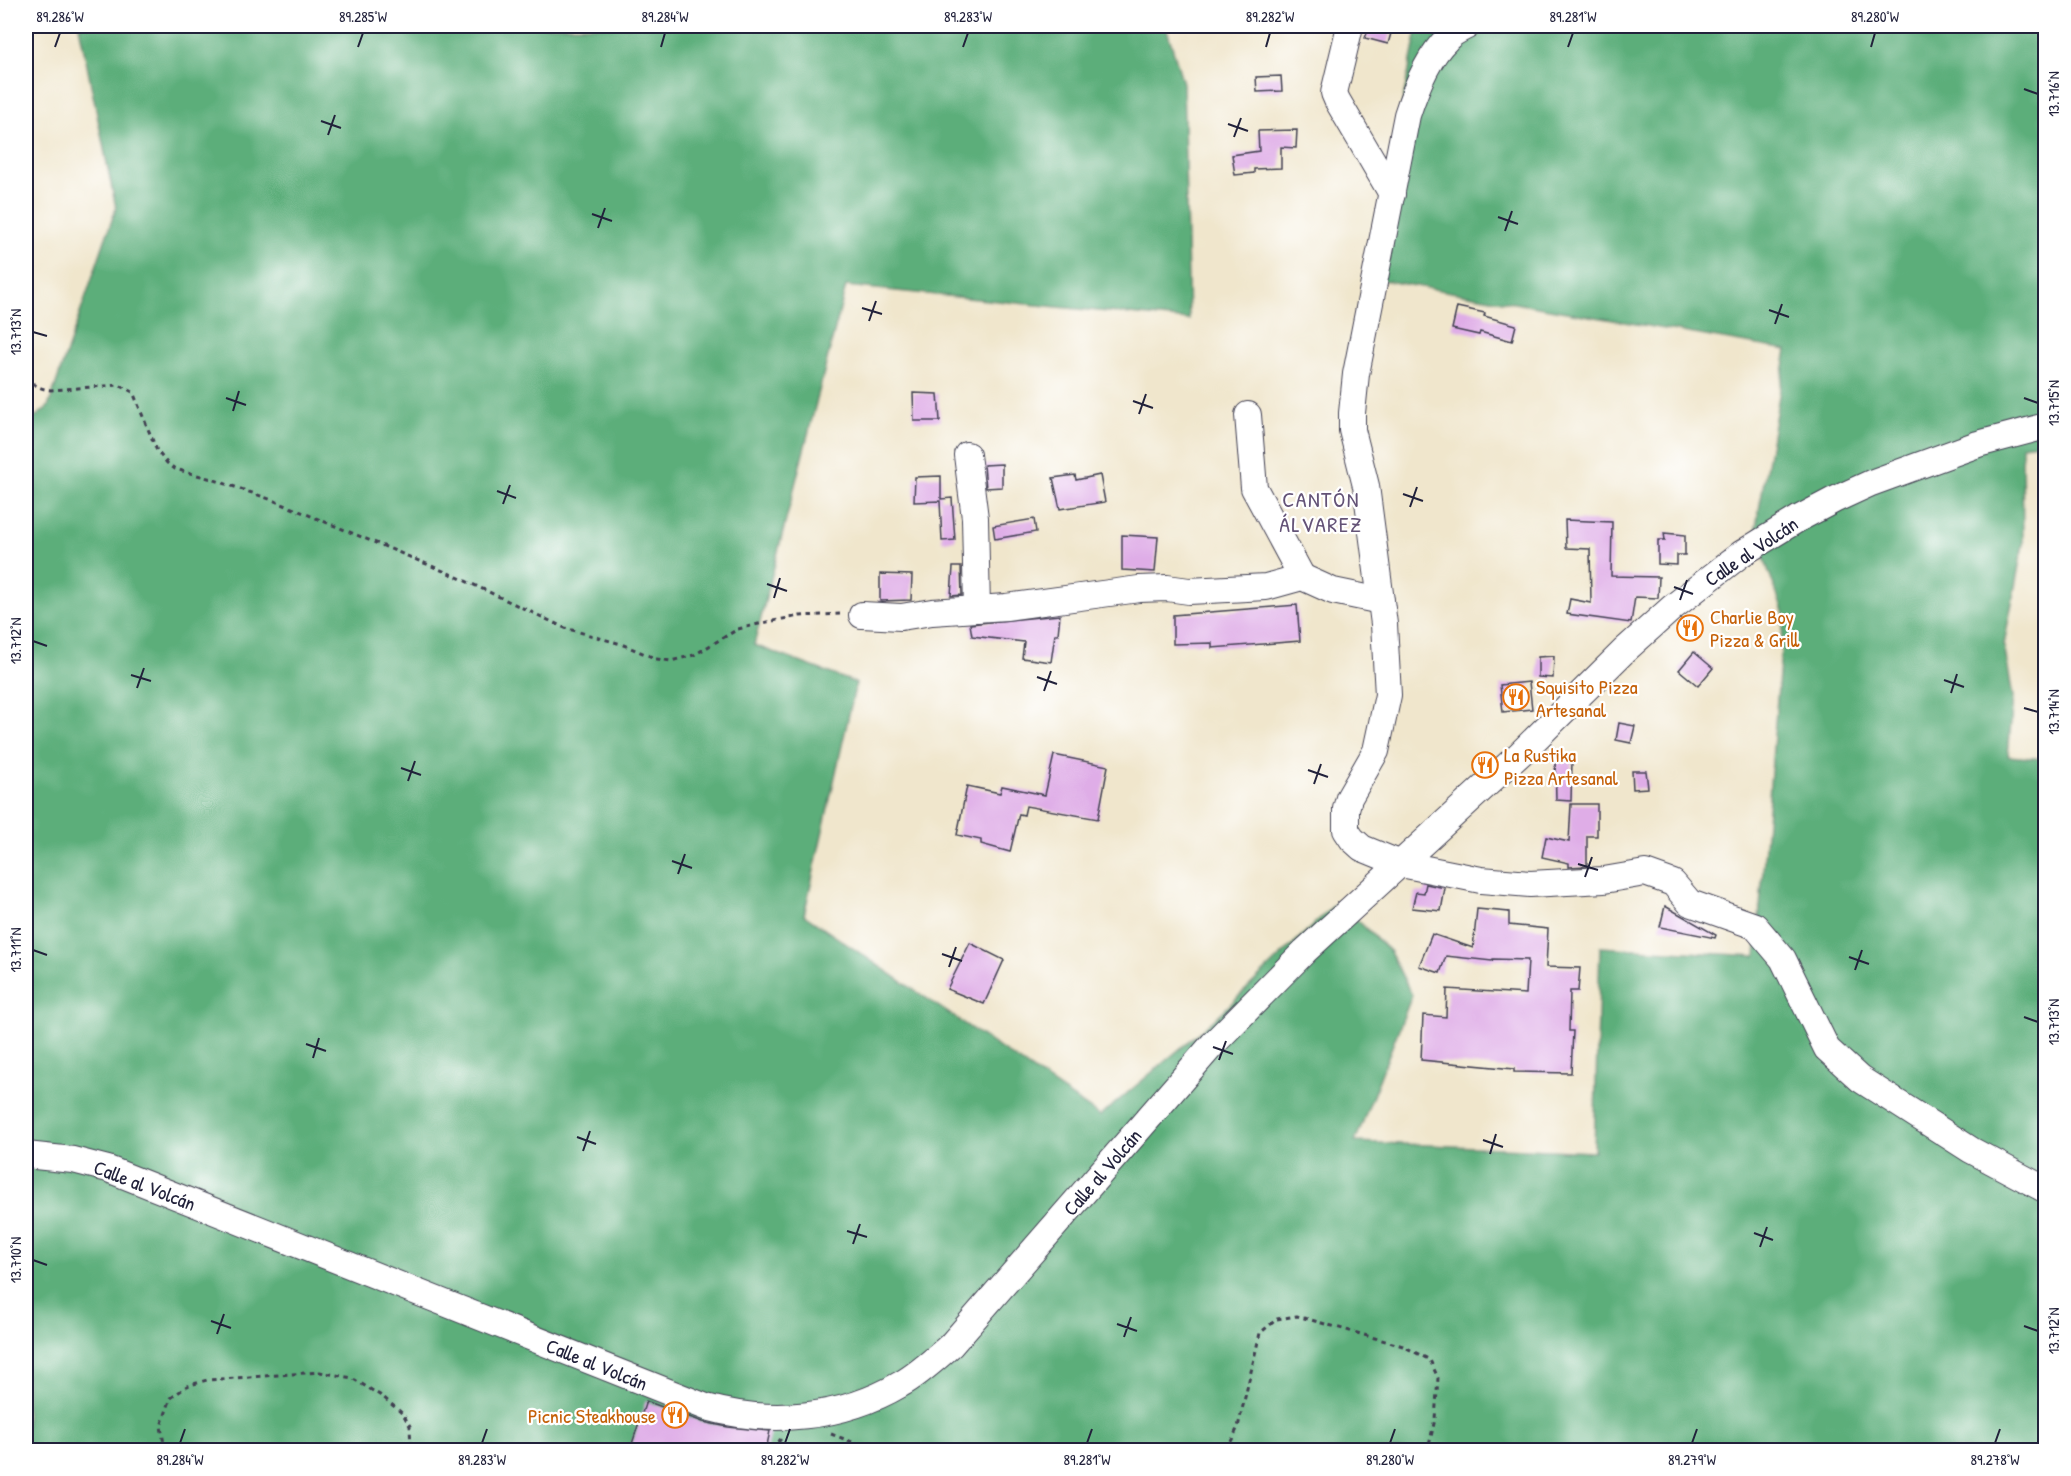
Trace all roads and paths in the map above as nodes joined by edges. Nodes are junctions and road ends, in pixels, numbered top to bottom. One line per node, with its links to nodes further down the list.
1 (1350, 26): 3 (street)
2 (1467, 26): 3 (street)
3 (1392, 194): 9 (street)
4 (26, 377): 11 (path)
5 (1248, 415): 8 (street)
6 (2046, 426): 12 (street, Calle al Volcán)
7 (967, 455): 10 (street)
8 (1302, 577): 9 (street); 10 (street)
9 (1381, 601): 12 (street)
10 (977, 609): 11 (street)
11 (862, 615)
12 (1401, 864): 13 (street, Calle al Volcán); 14 (street)
13 (26, 1155)
14 (2046, 1190)
15 (825, 1431): 18 (path)
16 (165, 1450): 17 (path)
17 (411, 1450)
18 (928, 1450)
19 (1076, 1450): 20 (path)
20 (1122, 1450)
21 (1227, 1450): 22 (path)
22 (1428, 1450)

